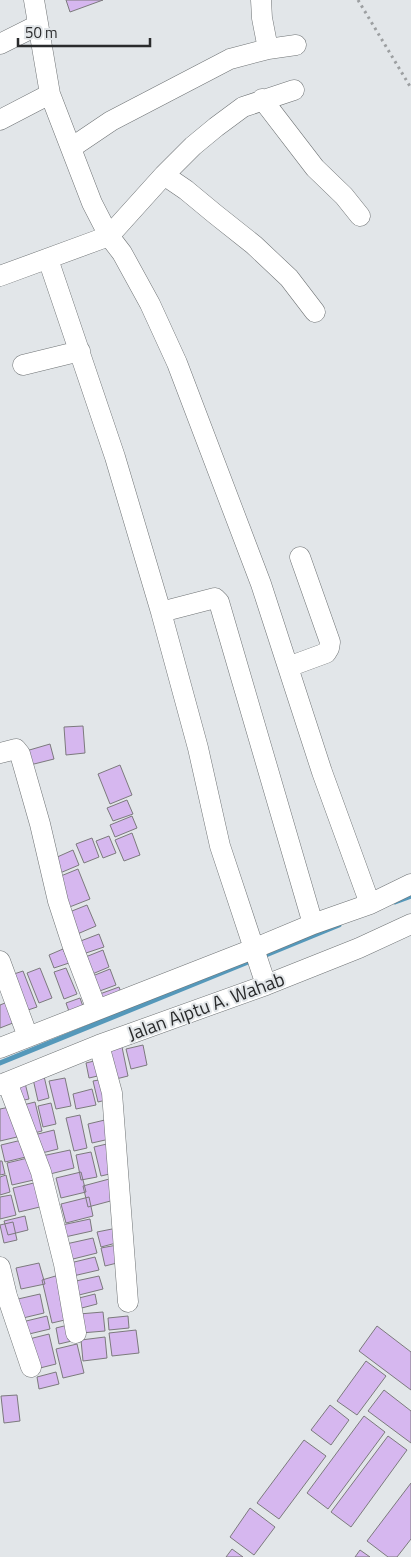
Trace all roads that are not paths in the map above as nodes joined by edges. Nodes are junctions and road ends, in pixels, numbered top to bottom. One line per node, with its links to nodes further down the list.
1 (34, 0): 3 (street)
2 (260, 0): 6 (street)
3 (38, 25): 4 (street); 8 (street)
4 (0, 44)
5 (296, 45): 6 (street)
6 (268, 49): 11 (street)
7 (294, 90): 9 (street)
8 (50, 94): 10 (street); 11 (street)
9 (262, 99): 12 (street); 13 (street)
10 (0, 120)
11 (71, 148): 14 (street)
12 (164, 174): 14 (street); 17 (street)
13 (360, 216)
14 (109, 236): 15 (street); 22 (street)
15 (48, 259): 16 (street); 18 (street)
16 (0, 276)
17 (315, 312)
18 (80, 351): 19 (street); 21 (street)
19 (23, 365)
20 (300, 557): 22 (street)
21 (161, 612): 26 (street); 28 (street)
22 (288, 667): 25 (street)
23 (0, 753): 31 (street)
24 (411, 884): 25 (street)
25 (370, 904): 26 (street)
26 (313, 924): 28 (street)
27 (411, 924): 30 (street, Jalan Aiptu A. Wahab)
28 (255, 953): 30 (street); 31 (street)
29 (0, 961): 32 (street)
30 (265, 983): 33 (street, Jalan Aiptu A. Wahab)
31 (98, 1010): 32 (street)
32 (28, 1037): 34 (street)
33 (99, 1045): 35 (street, Jalan Aiptu A. Wahab); 37 (street)
34 (0, 1048)
35 (4, 1083): 38 (street)
36 (0, 1267): 39 (street)
37 (128, 1302)
38 (76, 1333)
39 (31, 1367)

